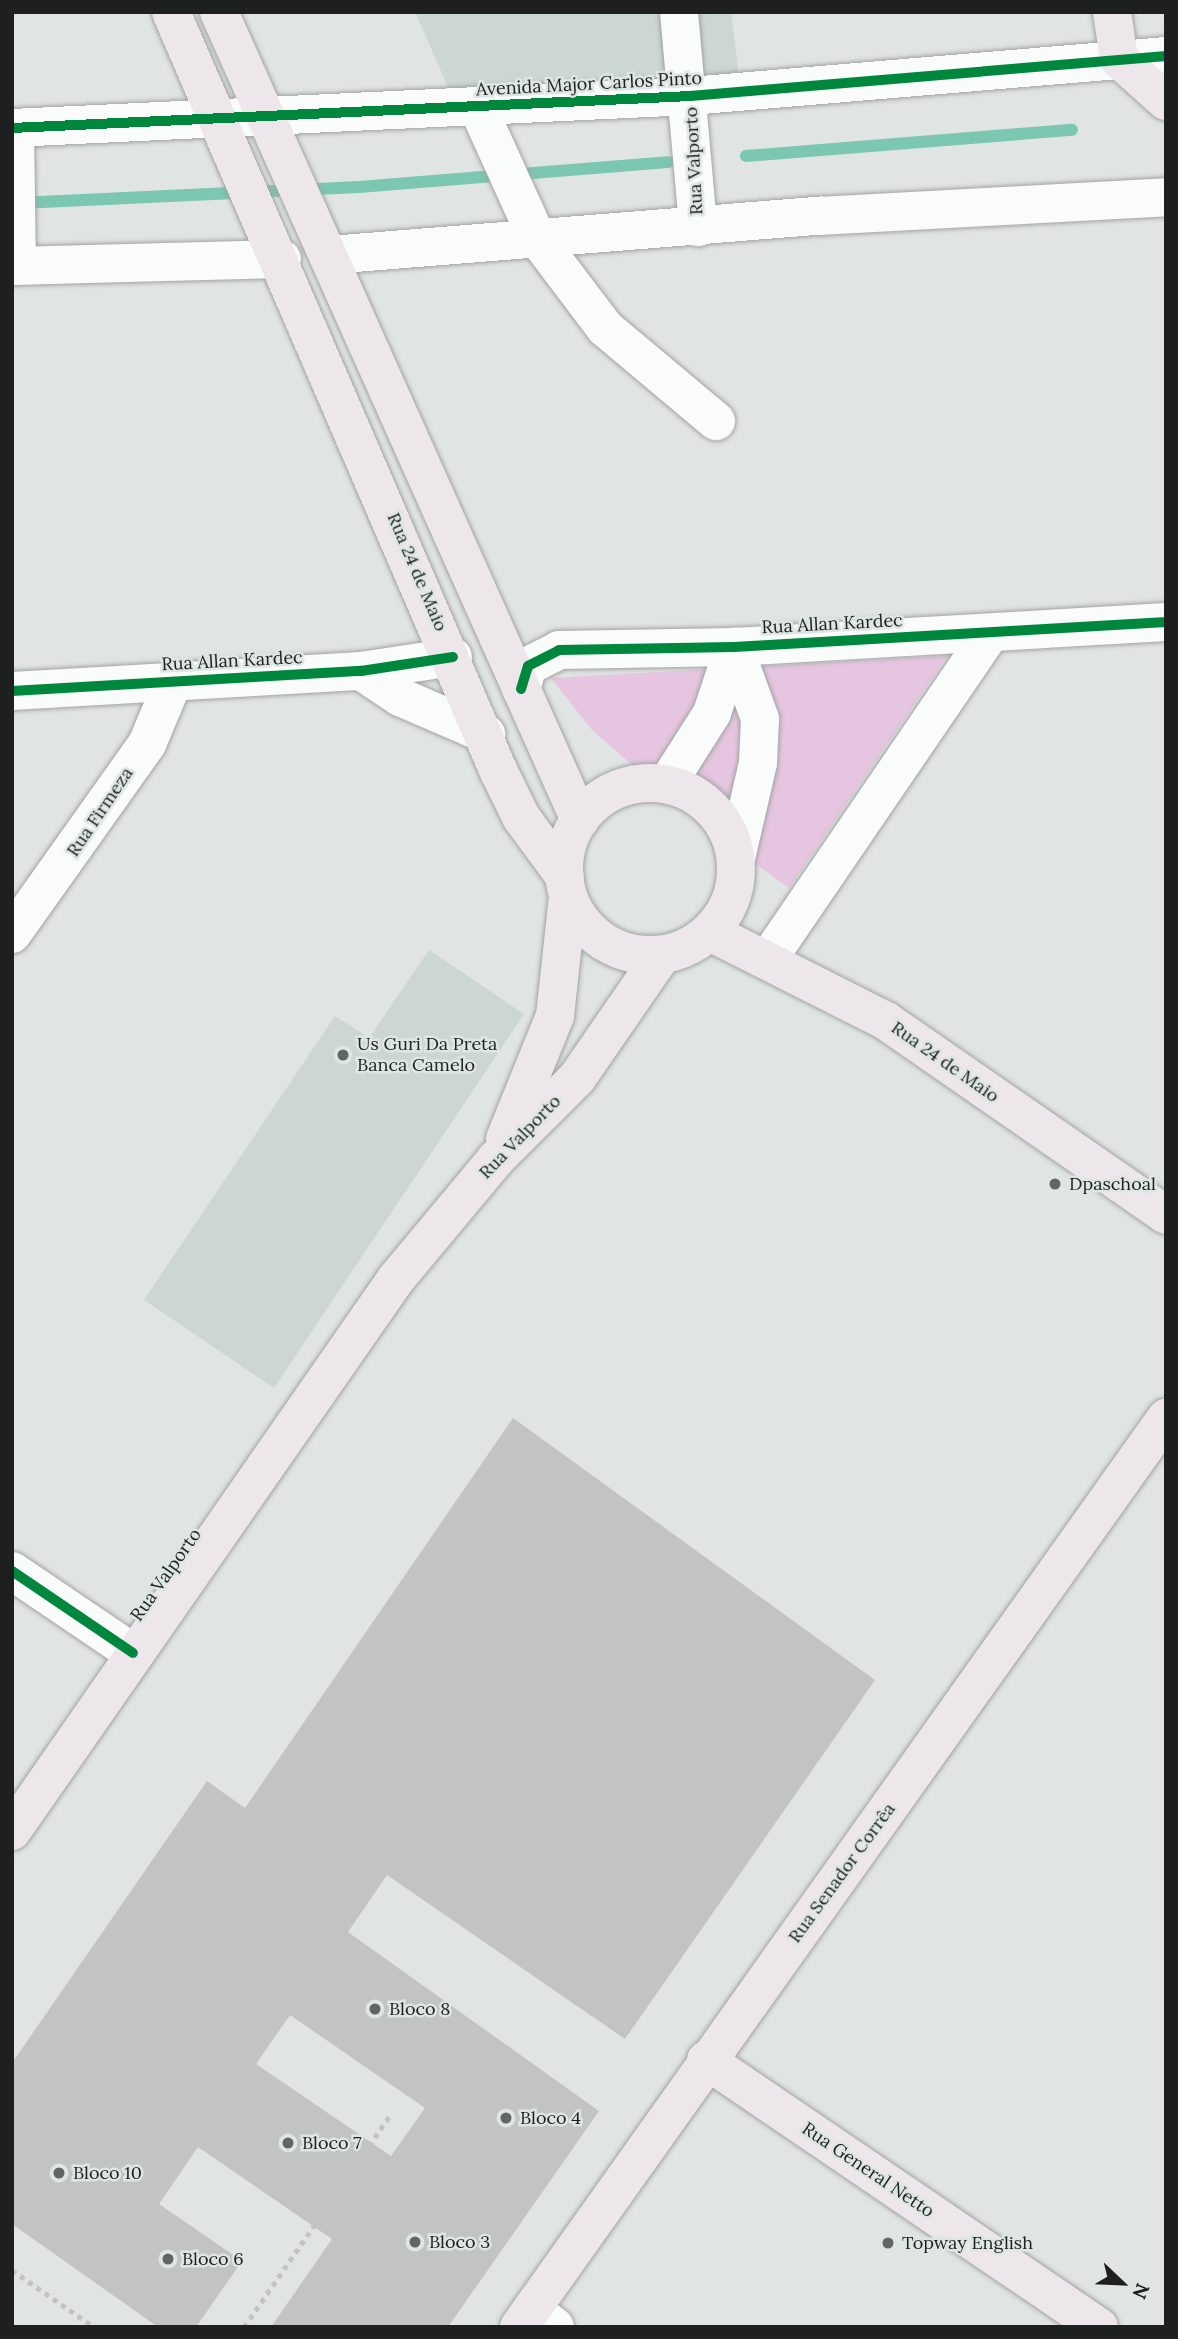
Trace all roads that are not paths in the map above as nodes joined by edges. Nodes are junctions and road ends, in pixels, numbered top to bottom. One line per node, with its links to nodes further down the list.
1 (171, 12): 12 (main road, Rua 24 de Maio)
2 (219, 12): 10 (main road)
3 (679, 12): 9 (street, Rua Valporto)
4 (1112, 12): 6 (main road)
5 (1166, 56): 6 (street, Avenida Major Carlos Pinto)
6 (1119, 60): 7 (main road); 9 (street, Avenida Major Carlos Pinto)
7 (1166, 101)
8 (478, 108): 9 (street, Avenida Major Carlos Pinto); 10 (street, Avenida Major Carlos Pinto); 15 (street)
9 (691, 115): 14 (street, Rua Valporto)
10 (270, 125): 12 (street, Avenida Major Carlos Pinto); 16 (main road)
11 (14, 128): 12 (street, Avenida Major Carlos Pinto); 17 (street)
12 (224, 133): 18 (main road, Rua 24 de Maio)
13 (1166, 197): 14 (street)
14 (697, 213): 15 (street)
15 (530, 224): 16 (street); 19 (street)
16 (324, 243): 26 (main road)
17 (15, 257): 18 (street)
18 (282, 260): 23 (main road, Rua 24 de Maio)
19 (716, 421)
20 (1166, 622): 21 (street, Rua Allan Kardec)
21 (990, 633): 22 (street, Rua Allan Kardec); 37 (street)
22 (734, 647): 26 (street, Rua Allan Kardec); 30 (street); 32 (street)
23 (453, 657): 24 (street, Rua Allan Kardec); 28 (main road, Rua 24 de Maio)
24 (361, 671): 25 (street, Rua Allan Kardec); 28 (street)
25 (173, 682): 27 (street, Rua Allan Kardec); 35 (street, Rua Firmeza)
26 (521, 689): 29 (main road)
27 (12, 691)
28 (486, 734): 29 (main road); 33 (main road, Rua 24 de Maio)
29 (550, 762): 31 (main road)
30 (667, 784): 31 (main road); 32 (main road)
31 (580, 820): 33 (main road)
32 (736, 858): 34 (main road, Rua 24 de Maio)
33 (567, 887): 36 (main road, Rua 24 de Maio); 38 (main road)
34 (709, 932): 36 (main road, Rua 24 de Maio); 37 (main road, Rua 24 de Maio)
35 (12, 934)
36 (662, 955): 38 (main road, Rua Valporto)
37 (768, 959): 39 (main road, Rua 24 de Maio)
38 (496, 1159): 42 (main road, Rua Valporto)
39 (1166, 1214)
40 (1166, 1418): 44 (main road, Rua Senador Corrêa)
41 (12, 1571): 42 (street)
42 (133, 1653): 43 (main road, Rua Valporto)
43 (12, 1831)
44 (706, 2060): 45 (main road, Rua Senador Corrêa); 46 (main road, Rua General Netto)
45 (535, 2321)
46 (1099, 2327)

